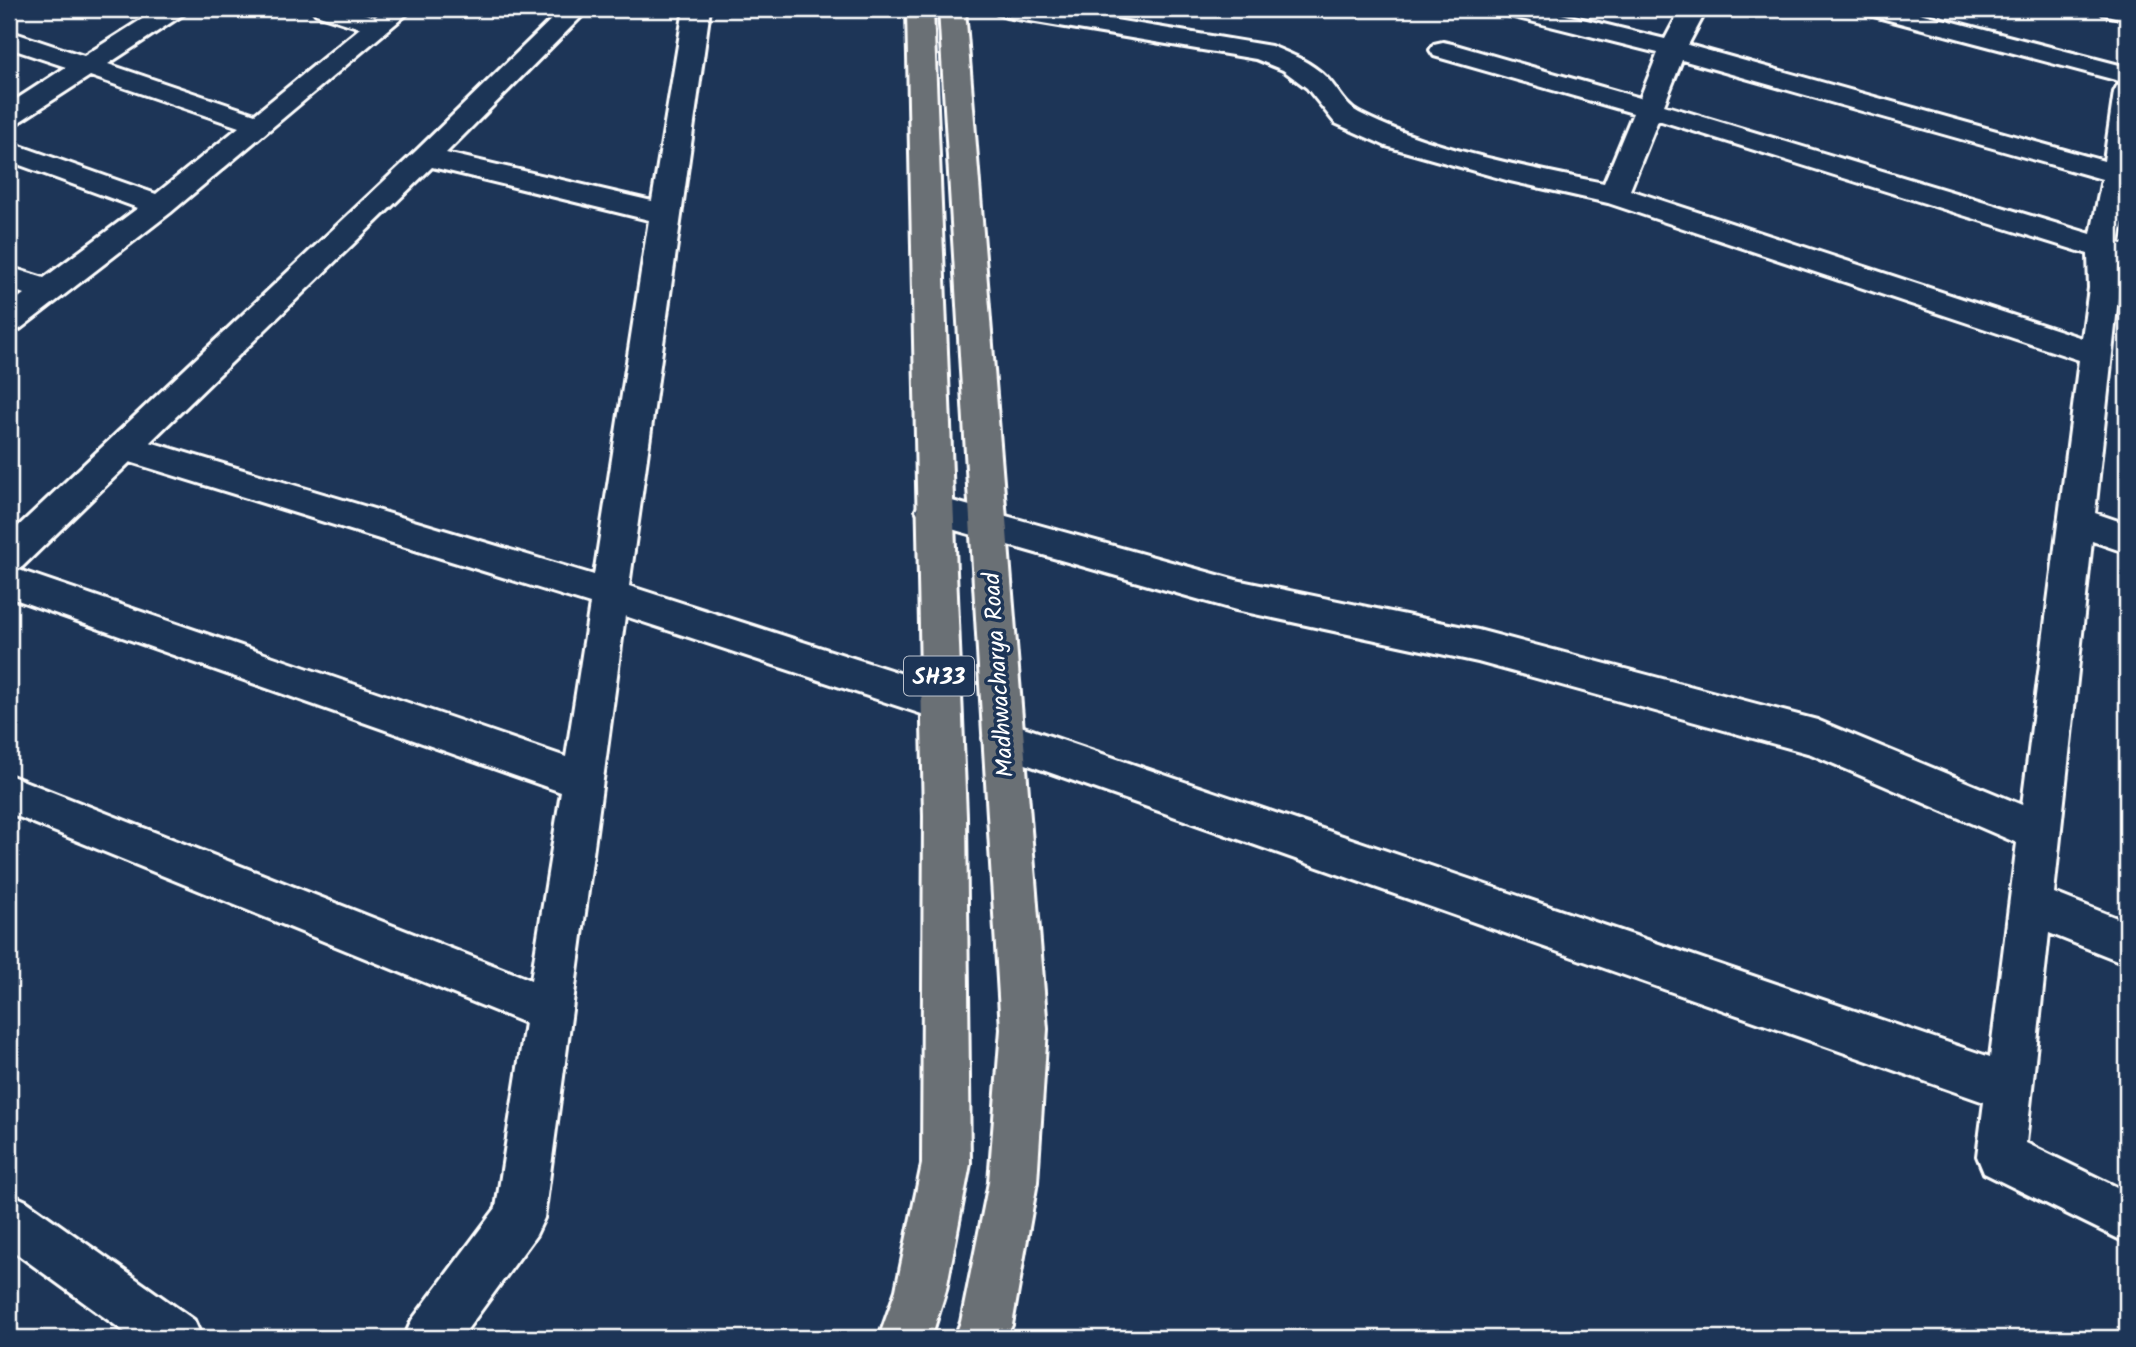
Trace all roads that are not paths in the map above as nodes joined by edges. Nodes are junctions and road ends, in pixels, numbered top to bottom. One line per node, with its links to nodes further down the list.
1 (175, 9): 17 (street)
2 (326, 9): 13 (street)
3 (576, 9): 24 (street)
4 (697, 9): 28 (street)
5 (920, 9): 35 (main road, SH33)
6 (952, 9): 37 (main road, Madhwacharya Road)
7 (1006, 9): 26 (street)
8 (1511, 9): 15 (street)
9 (1694, 9): 15 (street)
10 (1875, 9): 18 (street)
11 (2112, 9): 12 (street)
12 (2127, 12)
13 (389, 17): 22 (street)
14 (9, 39): 17 (street)
15 (1673, 49): 20 (street); 25 (street)
16 (1443, 50): 20 (street)
17 (88, 66): 21 (street); 22 (street)
18 (2127, 75)
19 (2127, 92): 25 (street)
20 (1650, 109): 26 (street); 29 (street)
21 (9, 116)
22 (258, 124): 27 (street)
23 (9, 151): 27 (street)
24 (426, 157): 28 (street); 34 (street)
25 (2121, 169): 29 (street)
26 (1614, 195): 33 (street)
27 (160, 205): 31 (street)
28 (664, 214): 41 (street)
29 (2115, 252): 33 (street)
30 (9, 277): 31 (street)
31 (47, 291): 32 (street)
32 (9, 321)
33 (2106, 364): 36 (street)
34 (123, 447): 39 (street); 41 (street)
35 (934, 510): 37 (street); 42 (main road, SH33)
36 (2077, 521): 38 (street); 46 (street)
37 (987, 525): 43 (main road, Madhwacharya Road); 46 (street)
38 (2127, 540)
39 (9, 556)
40 (9, 582): 44 (street)
41 (609, 595): 42 (street); 44 (street)
42 (940, 703): 55 (main road, SH33)
43 (1003, 738): 50 (street); 56 (main road, Madhwacharya Road)
44 (582, 781): 49 (street)
45 (9, 794): 49 (street)
46 (2039, 832): 47 (street)
47 (2029, 904): 48 (street); 50 (street)
48 (2127, 943)
49 (549, 1010): 54 (street)
50 (2009, 1087): 52 (street)
51 (9, 1218): 53 (street)
52 (2127, 1218)
53 (176, 1338)
54 (430, 1338)
55 (905, 1338)
56 (981, 1338)

